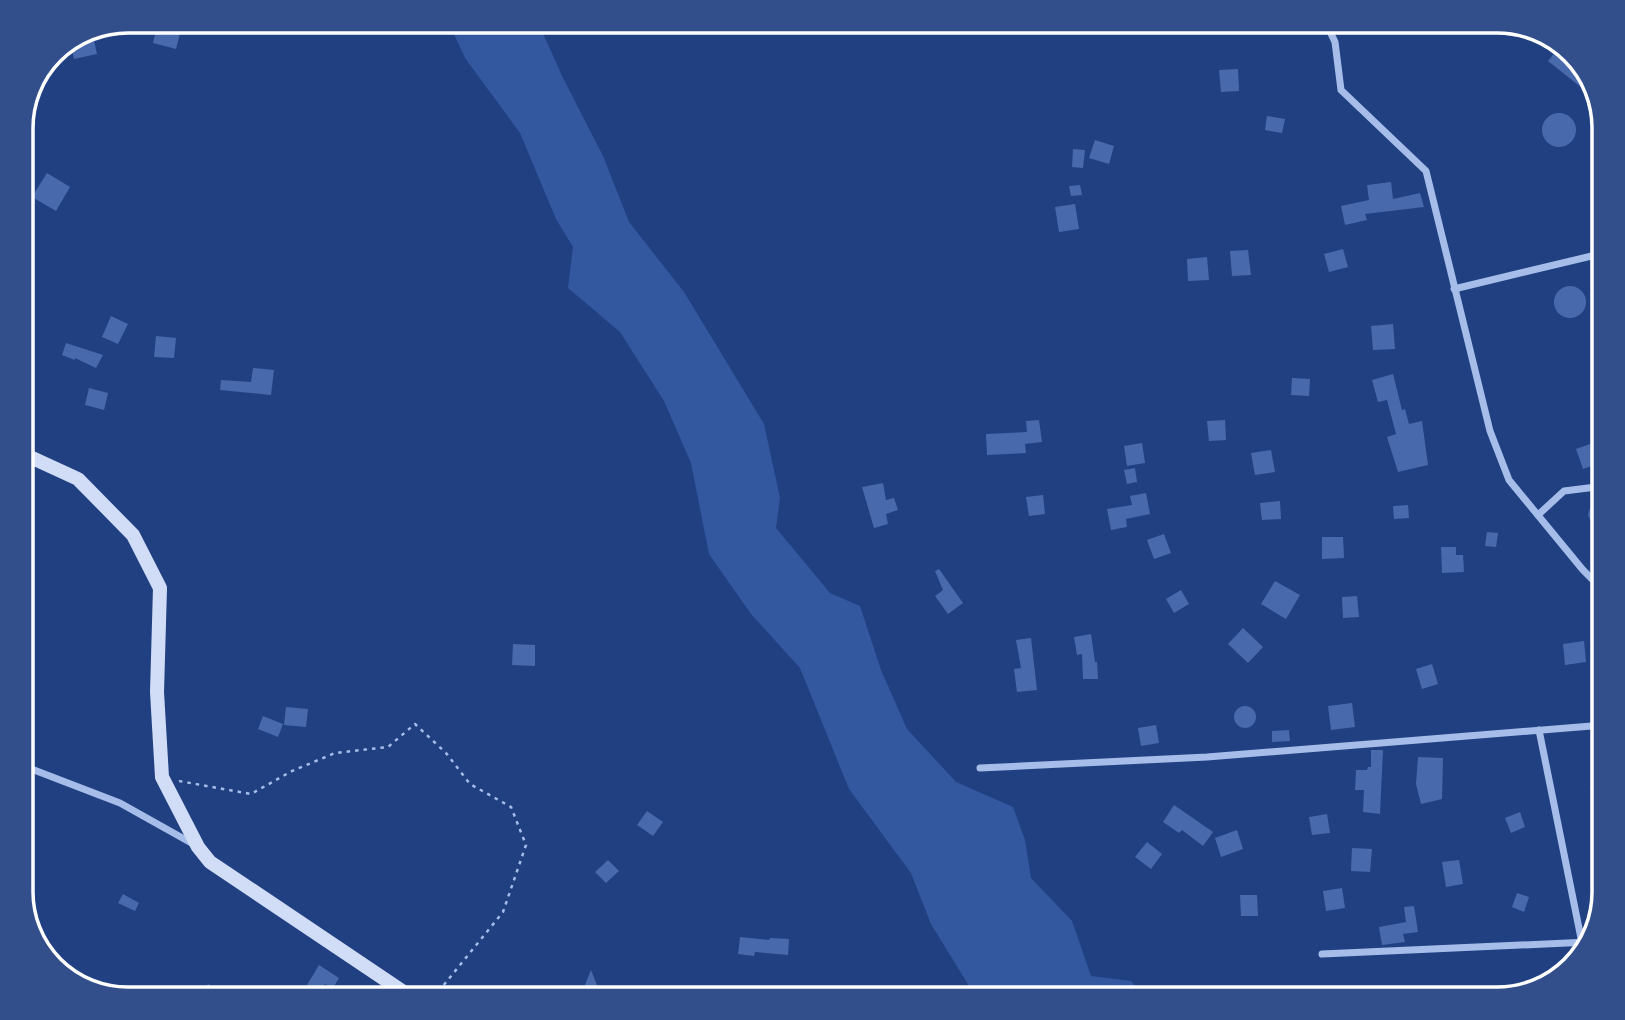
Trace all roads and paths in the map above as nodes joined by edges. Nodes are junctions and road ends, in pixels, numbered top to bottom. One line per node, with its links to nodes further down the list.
1 (1331, 33): 3 (street)
2 (1592, 256): 3 (street)
3 (1454, 289): 6 (street)
4 (33, 458): 12 (street)
5 (1592, 488): 6 (street)
6 (1538, 515): 7 (street)
7 (1592, 578)
8 (1592, 726): 9 (street)
9 (1539, 730): 10 (street); 14 (street)
10 (981, 768)
11 (33, 770): 13 (street)
12 (162, 777): 13 (street); 17 (path)
13 (198, 846): 18 (street)
14 (1583, 930)
15 (1577, 942): 16 (street)
16 (1322, 954)
17 (443, 986)
18 (396, 987)

